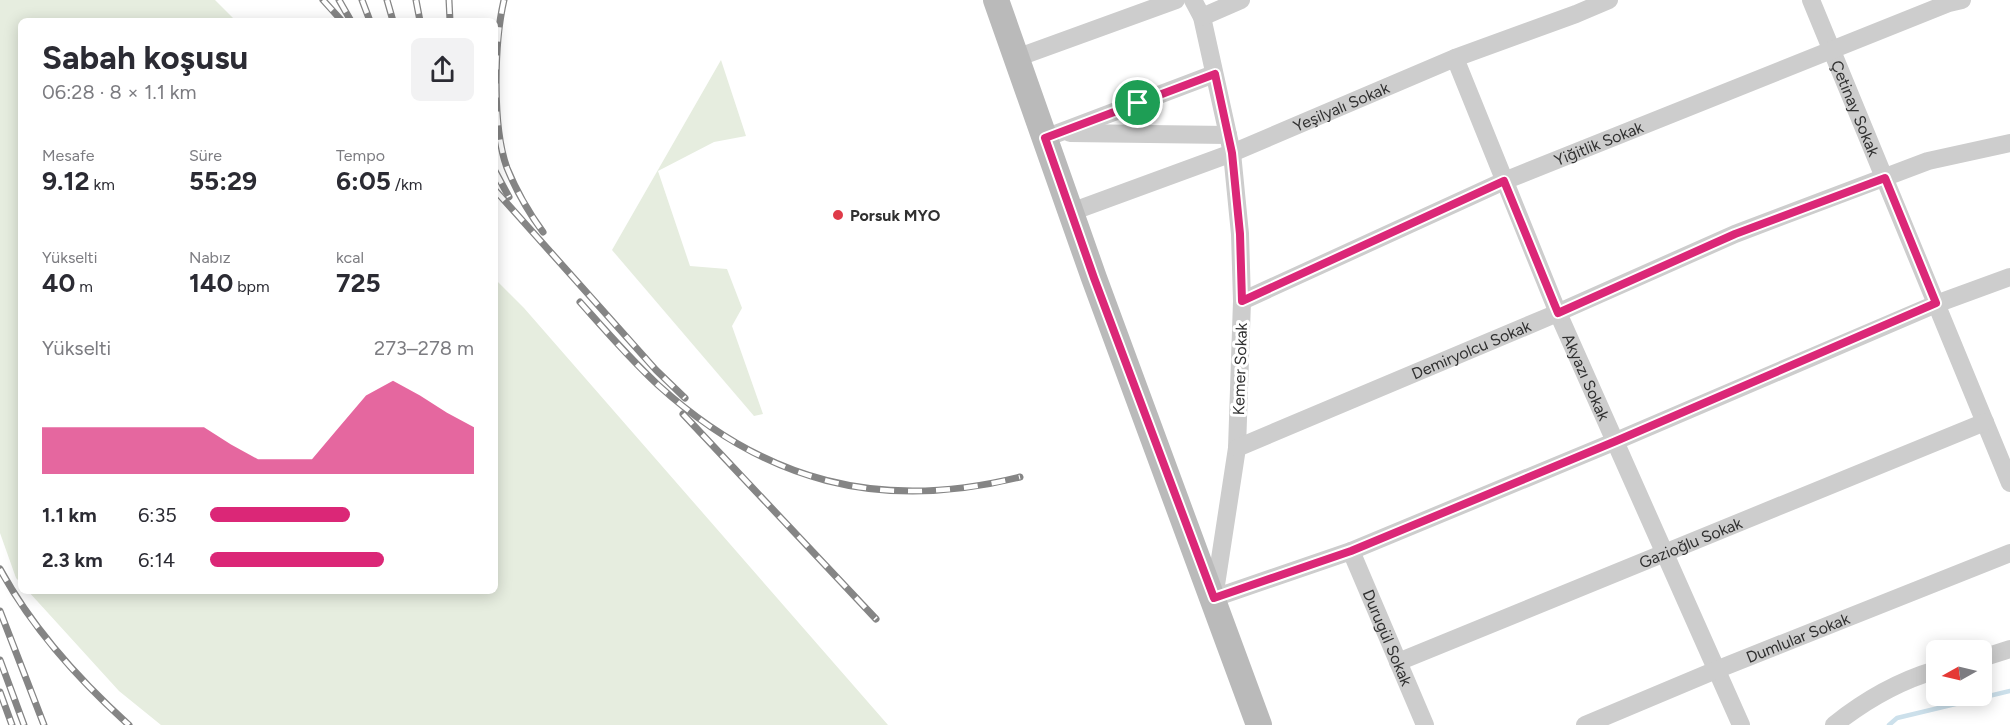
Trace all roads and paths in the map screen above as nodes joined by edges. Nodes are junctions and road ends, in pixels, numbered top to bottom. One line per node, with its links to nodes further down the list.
1 (996, 0): 11 (main road)
2 (1176, 0): 11 (street)
3 (1193, 0): 9 (street, Kemer Sokak)
4 (1241, 0): 9 (street)
5 (1609, 0): 8 (street, Yeşilyalı Sokak)
6 (1811, 0): 10 (street, Çetinay Sokak)
7 (1962, 0): 10 (street, Yiğitlik Sokak)
8 (1573, 7): 12 (street, Yeşilyalı Sokak)
9 (1202, 17): 13 (street, Kemer Sokak)
10 (1832, 50): 18 (street, Çetinay Sokak); 19 (street, Yiğitlik Sokak)
11 (1016, 58): 14 (main road)
12 (1455, 58): 17 (street, Yeşilyalı Sokak); 19 (street, Akyazı Sokak)
13 (1215, 74): 14 (street); 15 (street, Kemer Sokak)
14 (1053, 135): 15 (street); 20 (main road)
15 (1228, 135): 17 (street, Kemer Sokak)
16 (2010, 143): 18 (street, Demiryolcu Sokak)
17 (1232, 153): 20 (street, Yeşilyalı Sokak); 22 (street, Kemer Sokak)
18 (1885, 178): 23 (street, Çetinay Sokak); 24 (street, Demiryolcu Sokak)
19 (1504, 181): 22 (street, Yiğitlik Sokak); 24 (street, Akyazı Sokak)
20 (1071, 212): 32 (main road)
21 (2010, 277): 23 (street)
22 (1242, 301): 27 (street, Kemer Sokak)
23 (1936, 303): 25 (street, Çetinay Sokak); 26 (street)
24 (1558, 313): 26 (street, Akyazı Sokak); 27 (street, Demiryolcu Sokak)
25 (1985, 422): 28 (street, Çetinay Sokak); 31 (street, Gazioğlu Sokak)
26 (1616, 441): 29 (street); 31 (street, Akyazı Sokak)
27 (1237, 448): 32 (street, Kemer Sokak)
28 (2010, 483)
29 (1351, 551): 32 (street); 35 (street, Durugül Sokak)
30 (2010, 553): 36 (street, Dumlular Sokak)
31 (1665, 554): 35 (street, Gazioğlu Sokak); 36 (street, Akyazı Sokak)
32 (1214, 598): 38 (main road)
33 (2010, 649): 34 (street)
34 (1992, 655)
35 (1398, 662): 39 (street, Durugül Sokak)
36 (1716, 670): 40 (street, Dumlular Sokak); 41 (street, Akyazı Sokak)
37 (1926, 674): 42 (street)
38 (1259, 725)
39 (1425, 725)
40 (1585, 725)
41 (1740, 725)
42 (1834, 725)

